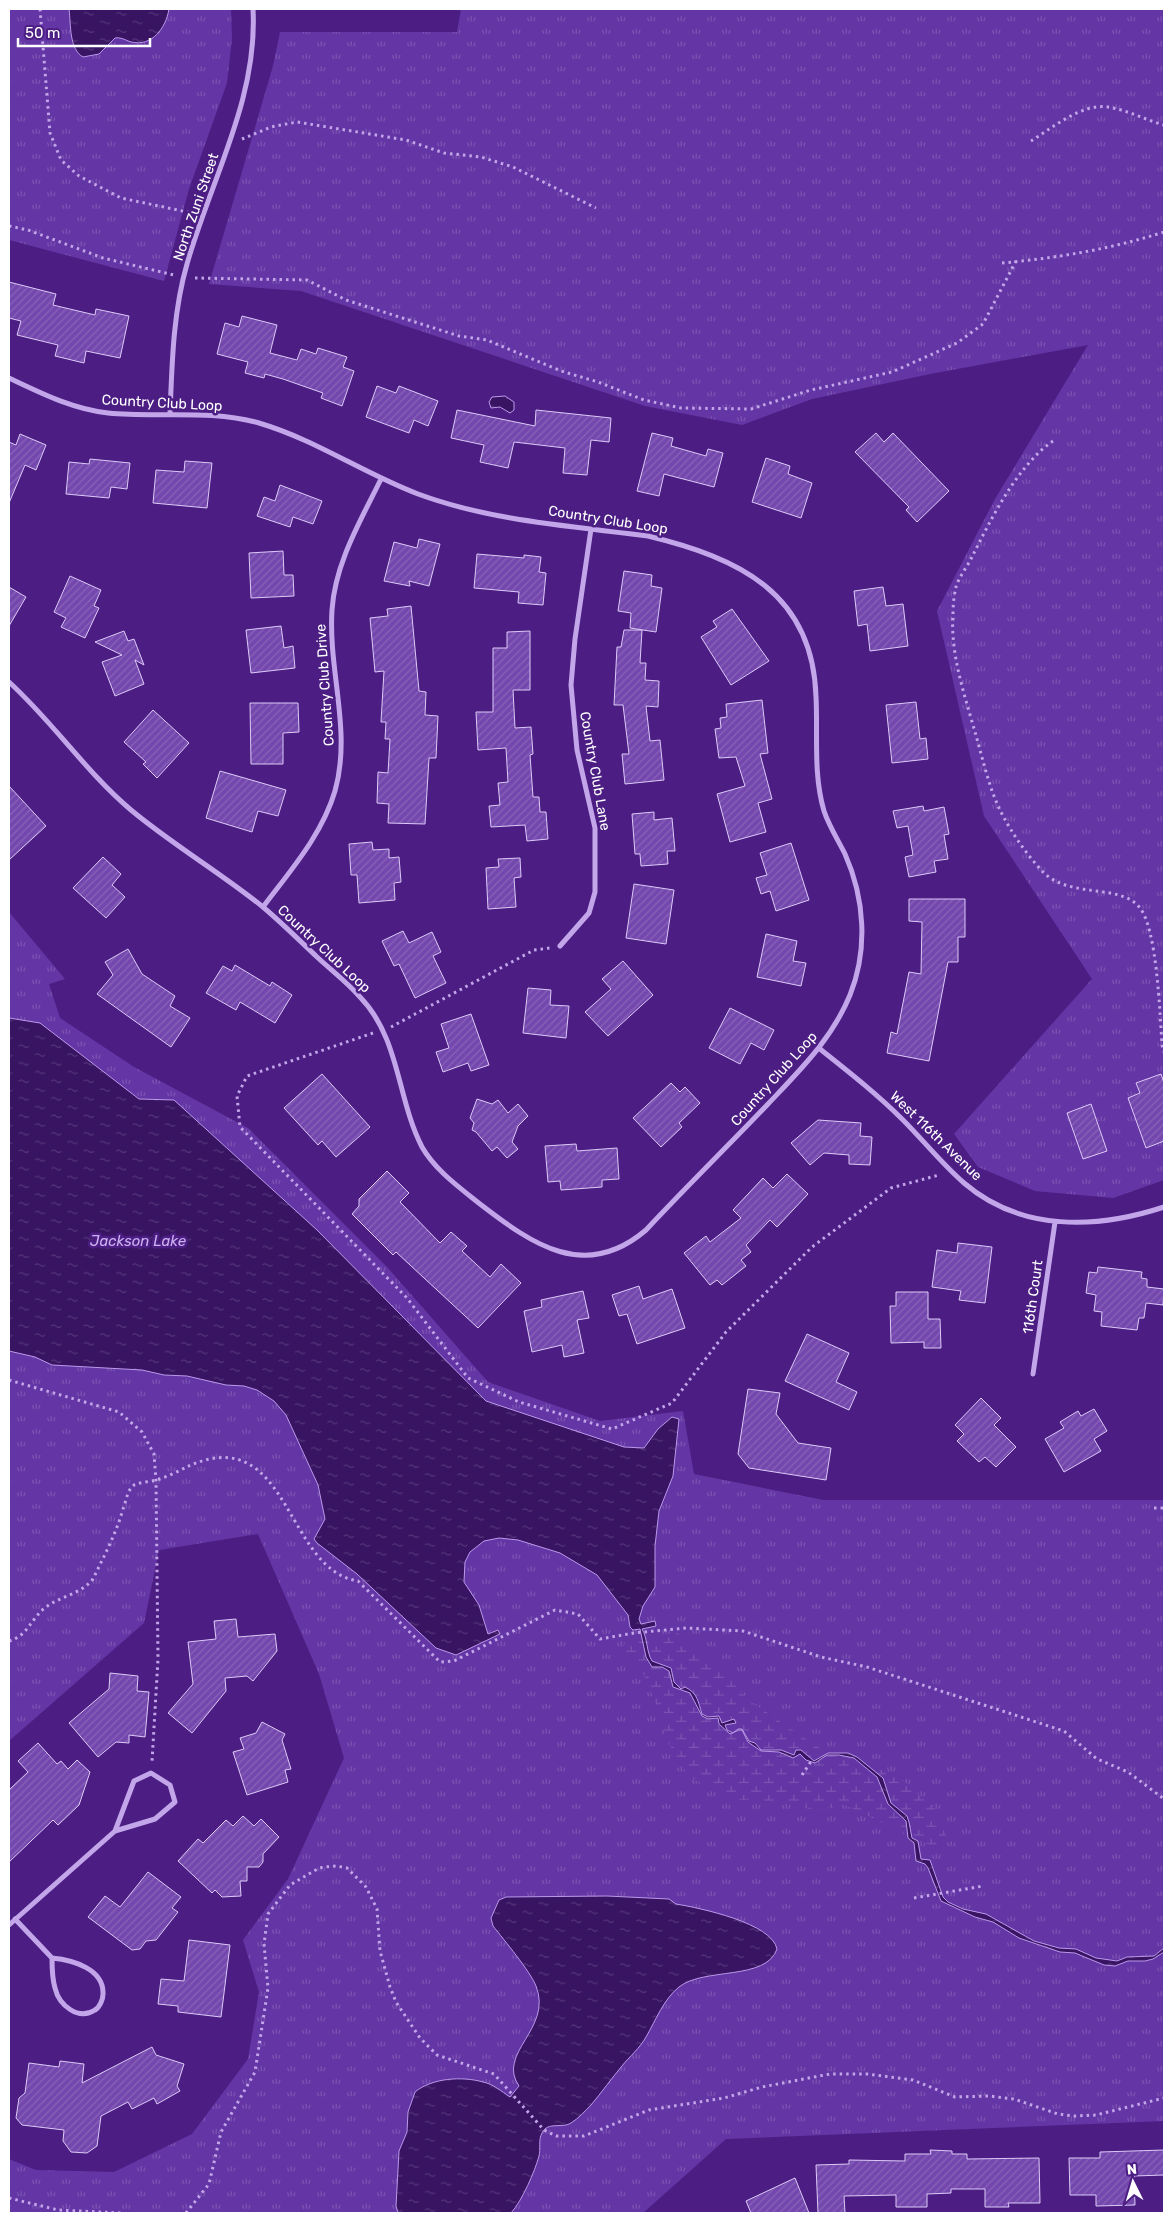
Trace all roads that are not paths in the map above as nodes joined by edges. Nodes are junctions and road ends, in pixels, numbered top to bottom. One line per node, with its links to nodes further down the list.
1 (253, 9): 3 (street, North Zuni Street)
2 (9, 378): 3 (street, Country Club Loop)
3 (170, 414): 4 (street, Country Club Loop)
4 (381, 478): 5 (street, Country Club Loop); 7 (street, Country Club Drive)
5 (591, 529): 8 (street, Country Club Lane); 9 (street, Country Club Loop)
6 (9, 682): 7 (street, Country Club Loop)
7 (263, 907): 9 (street, Country Club Loop)
8 (560, 946)
9 (820, 1049): 11 (street, West 116th Avenue)
10 (1164, 1207): 11 (street, West 116th Avenue)
11 (1055, 1222): 12 (street, 116th Court)
12 (1033, 1374)
13 (115, 1831): 13 (street); 14 (street)
14 (16, 1919): 15 (street); 16 (street)
15 (9, 1925)
16 (52, 1958): 16 (street)

